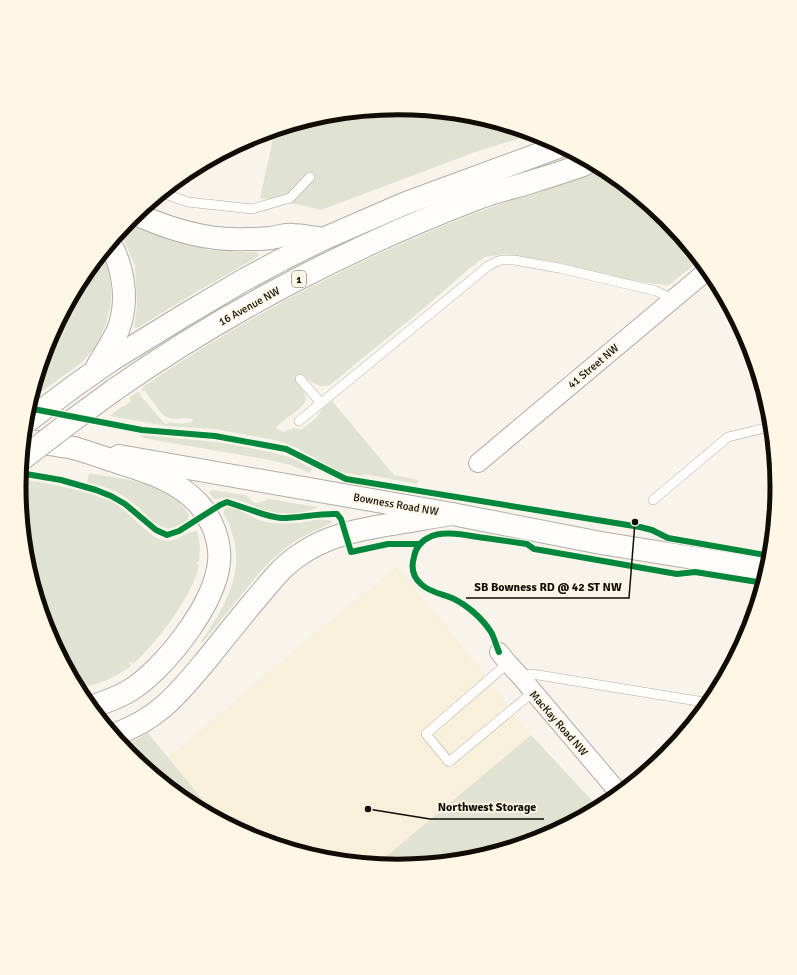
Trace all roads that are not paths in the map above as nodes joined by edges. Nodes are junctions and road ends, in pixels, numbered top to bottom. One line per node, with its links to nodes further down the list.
1 (554, 149): 6 (main road, 1)
2 (584, 164): 18 (main road, 16 Avenue NW / 1, bridge)
3 (310, 177): 4 (lane)
4 (168, 195)
5 (143, 217): 6 (main road)
6 (323, 239): 10 (main road, 1)
7 (113, 249): 10 (main road)
8 (704, 275): 9 (street, 41 Street NW)
9 (672, 300): 12 (lane); 19 (street, 41 Street NW)
10 (85, 378): 13 (main road, 1)
11 (300, 379): 12 (lane)
12 (320, 403): 14 (lane)
13 (33, 417)
14 (299, 420)
15 (766, 428): 20 (lane)
16 (29, 441): 17 (main road, Bowness Road NW)
17 (74, 448): 21 (main road, Bowness Road NW); 26 (main road)
18 (28, 455)
19 (478, 462)
20 (653, 500)
21 (452, 514): 22 (main road, Bowness Road NW); 27 (main road)
22 (762, 569)
23 (509, 664): 24 (street, MacKay Road NW); 24 (lane); 25 (lane)
24 (533, 692): 28 (street, MacKay Road NW)
25 (702, 703)
26 (96, 704)
27 (118, 733)
28 (616, 789)

